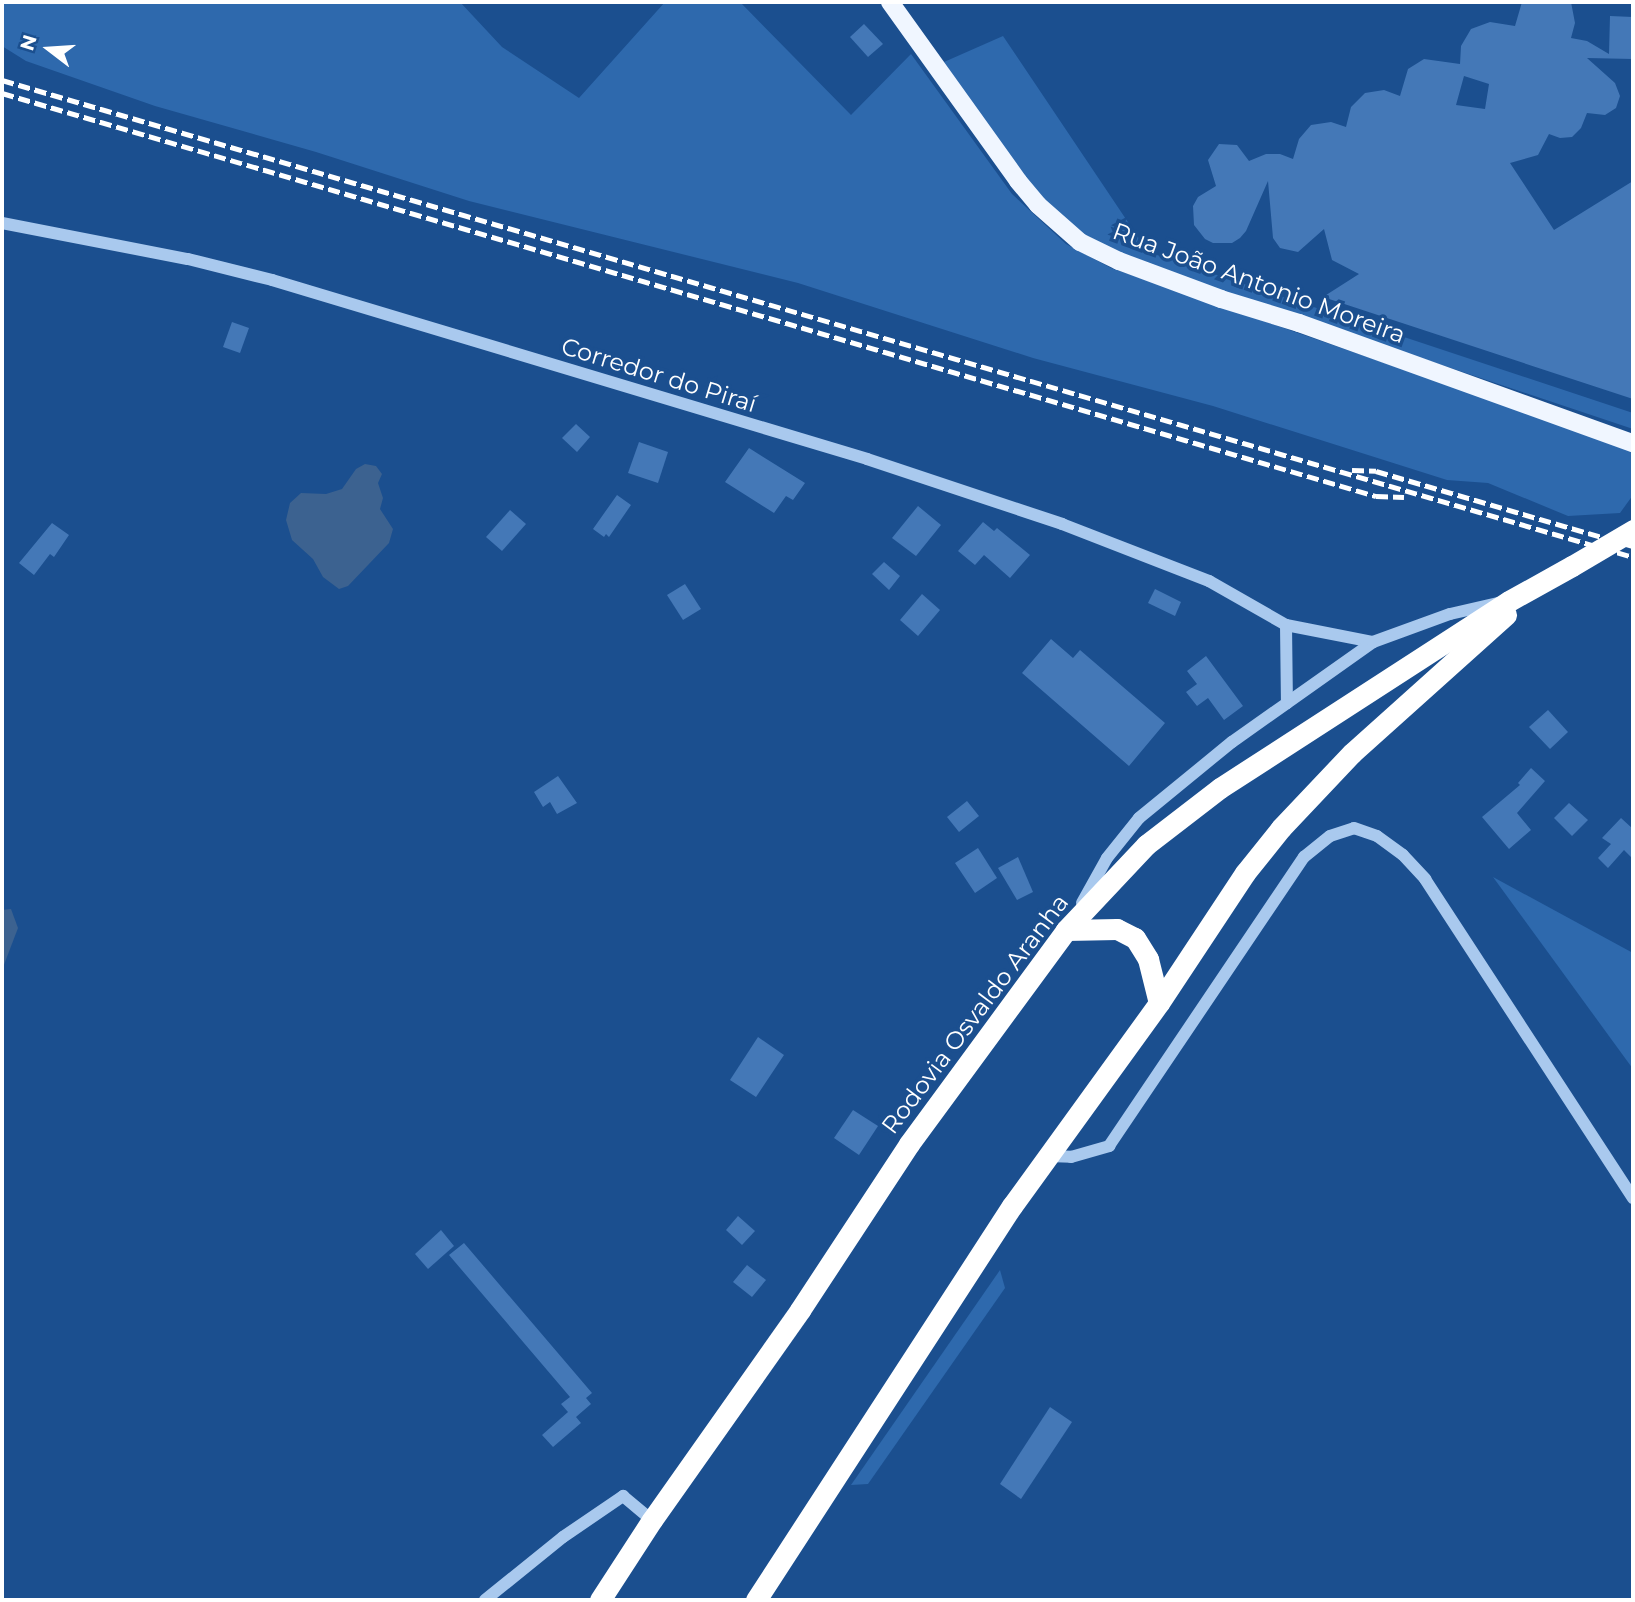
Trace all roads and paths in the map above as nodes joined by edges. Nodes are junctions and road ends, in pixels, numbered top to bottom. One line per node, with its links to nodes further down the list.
1 (901, 6): 3 (main road, Rua João Antonio Moreira)
2 (2, 223): 6 (street, Corredor do Piraí)
3 (1633, 443)
4 (1633, 530): 5 (highway, Rodovia Osvaldo Aranha, bridge)
5 (1518, 597): 7 (street); 9 (highway, Rodovia Osvaldo Aranha); 10 (highway, Rodovia Osvaldo Aranha)
6 (1286, 625): 7 (street, Corredor do Piraí); 8 (street)
7 (1373, 642): 8 (street)
8 (1287, 703): 9 (street)
9 (1066, 930): 10 (highway); 13 (highway, Rodovia Osvaldo Aranha)
10 (1159, 1003): 11 (highway, Rodovia Osvaldo Aranha)
11 (1048, 1156): 12 (street); 17 (highway, Rodovia Osvaldo Aranha)
12 (1633, 1198)
13 (652, 1520): 14 (highway, Rodovia Osvaldo Aranha); 15 (street)
14 (613, 1590): 16 (highway, Rodovia Osvaldo Aranha)
15 (485, 1600)
16 (600, 1600)
17 (756, 1600)

